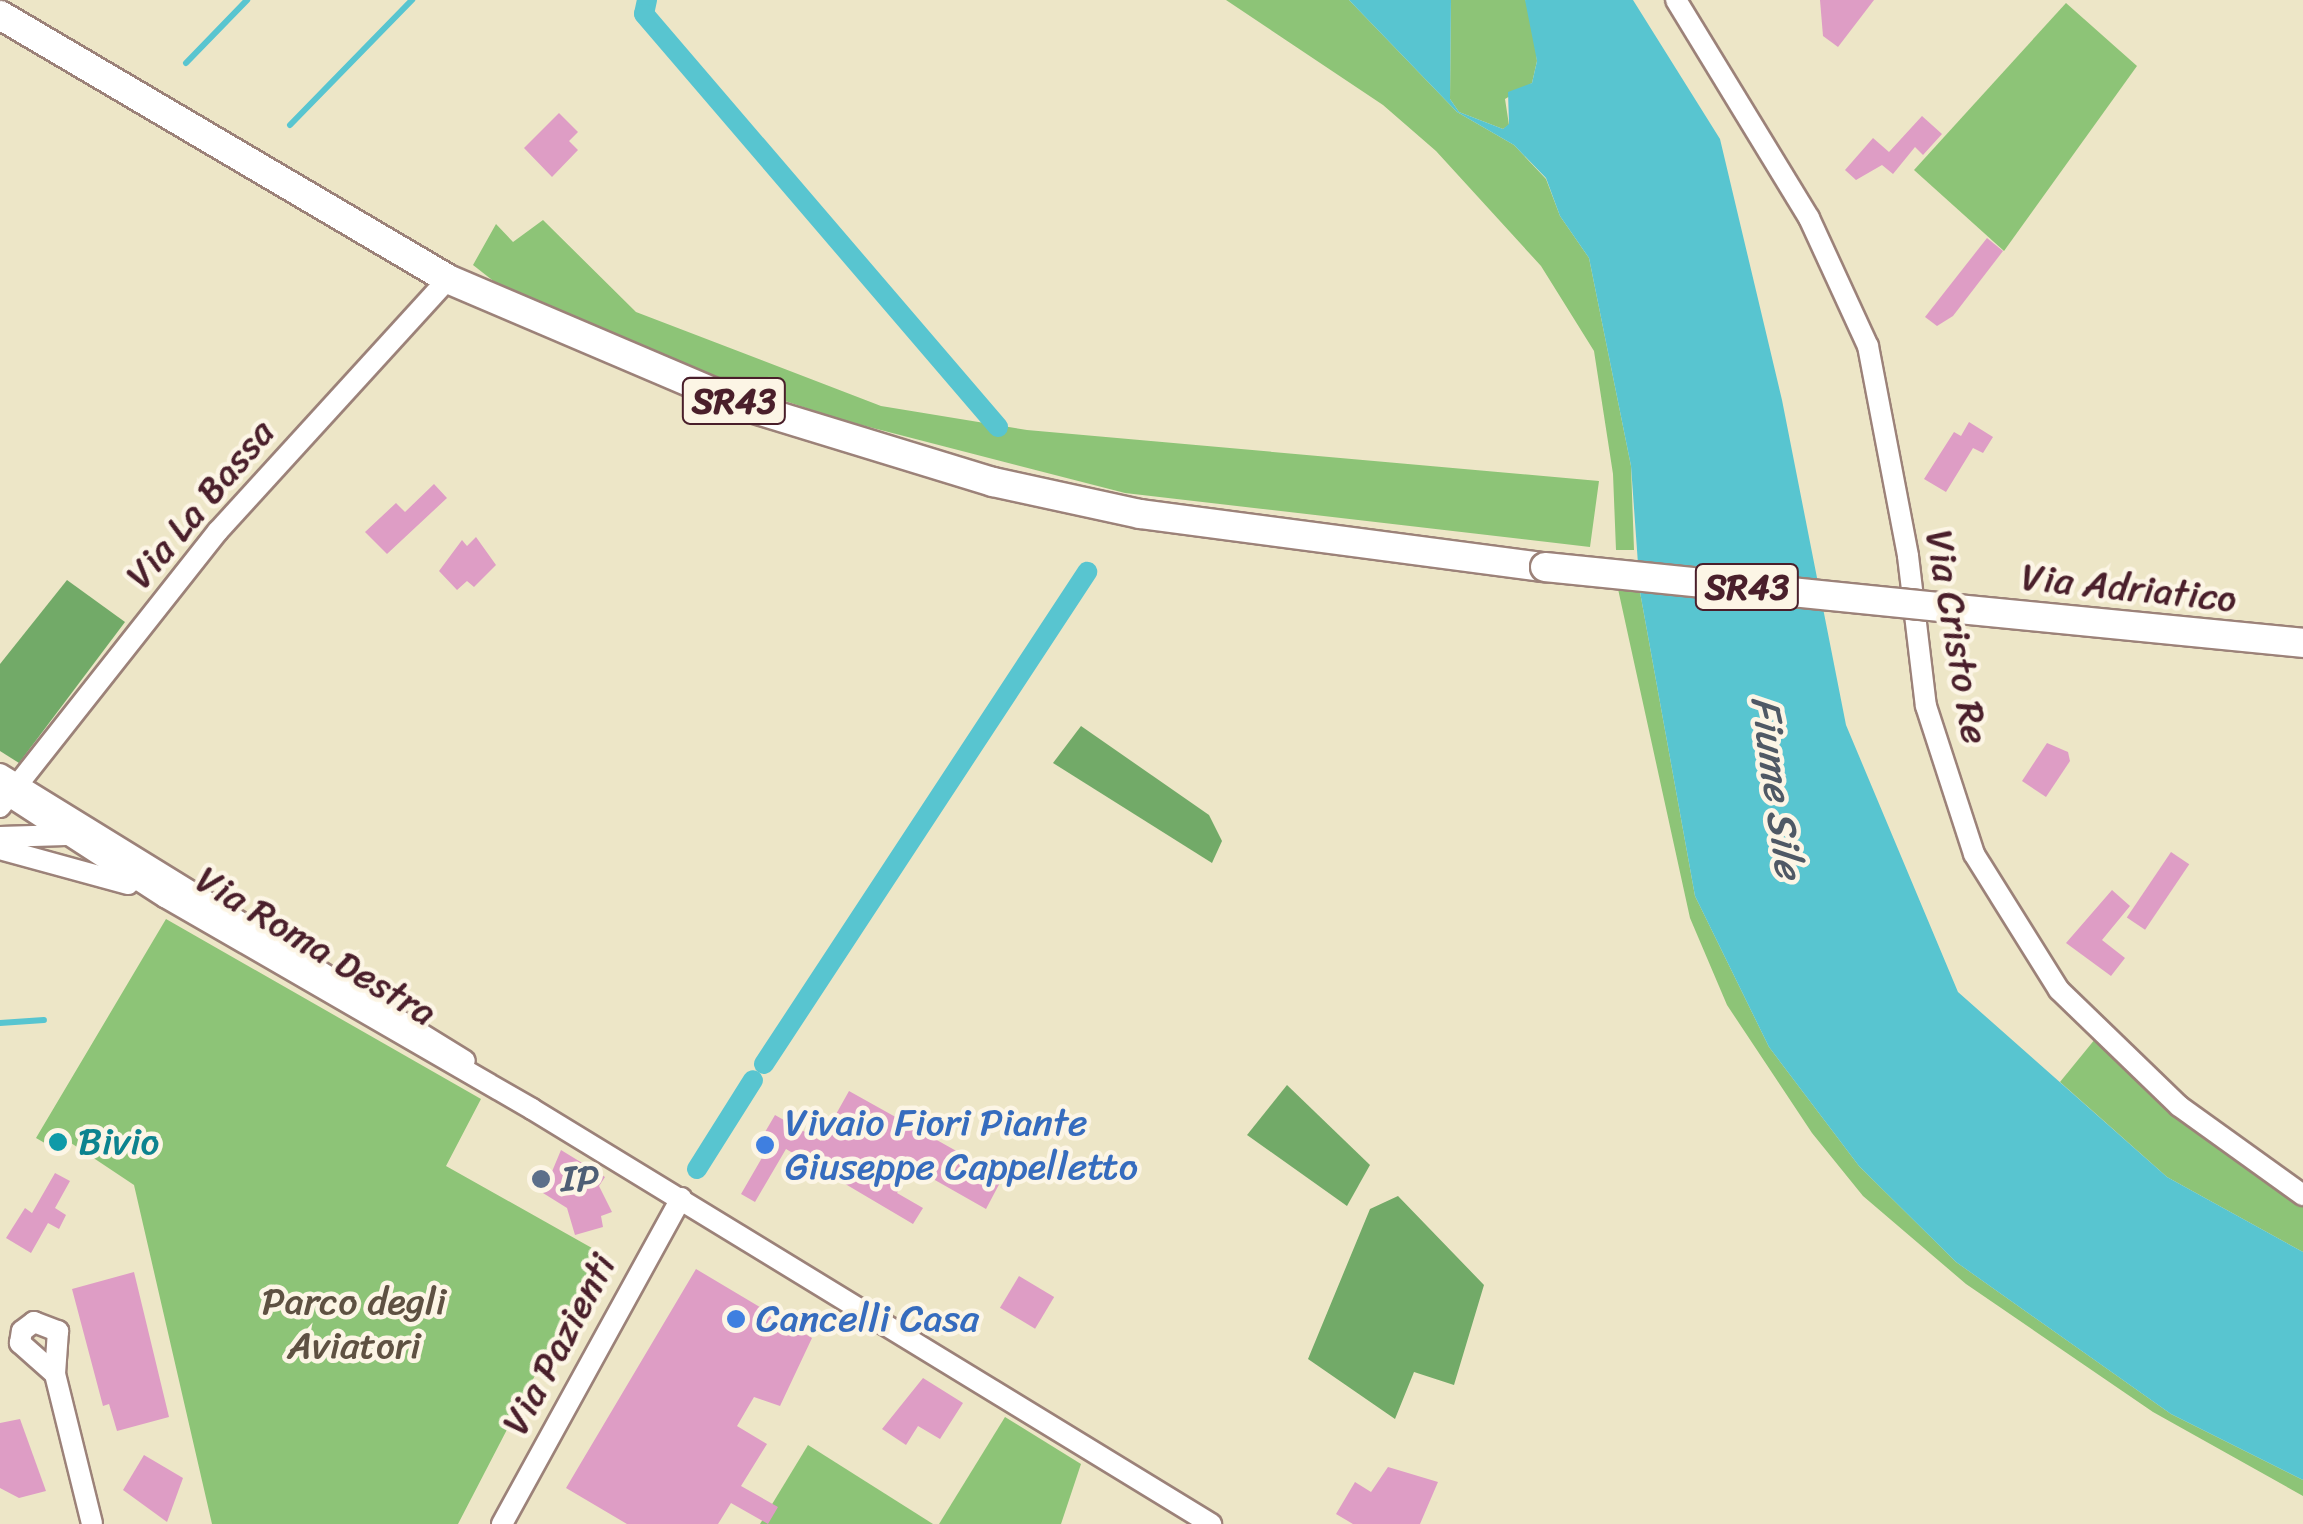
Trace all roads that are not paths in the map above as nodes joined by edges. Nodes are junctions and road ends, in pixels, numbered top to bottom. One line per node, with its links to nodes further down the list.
1 (1676, 0): 13 (street, Via Cristo Re)
2 (0, 15): 3 (main road, SR43)
3 (12, 33): 4 (main road, SR43)
4 (448, 279): 5 (main road, Via Adriatico / SR43, bridge); 6 (street, Via La Bassa)
5 (2303, 643)
6 (5, 791): 8 (street, Via Roma Destra); 11 (street, Via Roma Destra)
7 (0, 836): 8 (street)
8 (70, 836): 10 (street, Via Roma Destra); 11 (street, Via Roma Destra)
9 (0, 849): 10 (street)
10 (165, 897): 12 (street, Via Roma Destra)
11 (297, 955): 12 (street, Via Roma Destra)
12 (532, 1109): 14 (street, Via Roma Destra)
13 (2303, 1195)
14 (680, 1198): 17 (street, Via Pazienti); 18 (street, Via Roma Destra)
15 (55, 1374): 16 (street)
16 (92, 1524)
17 (502, 1524)
18 (1211, 1524)

